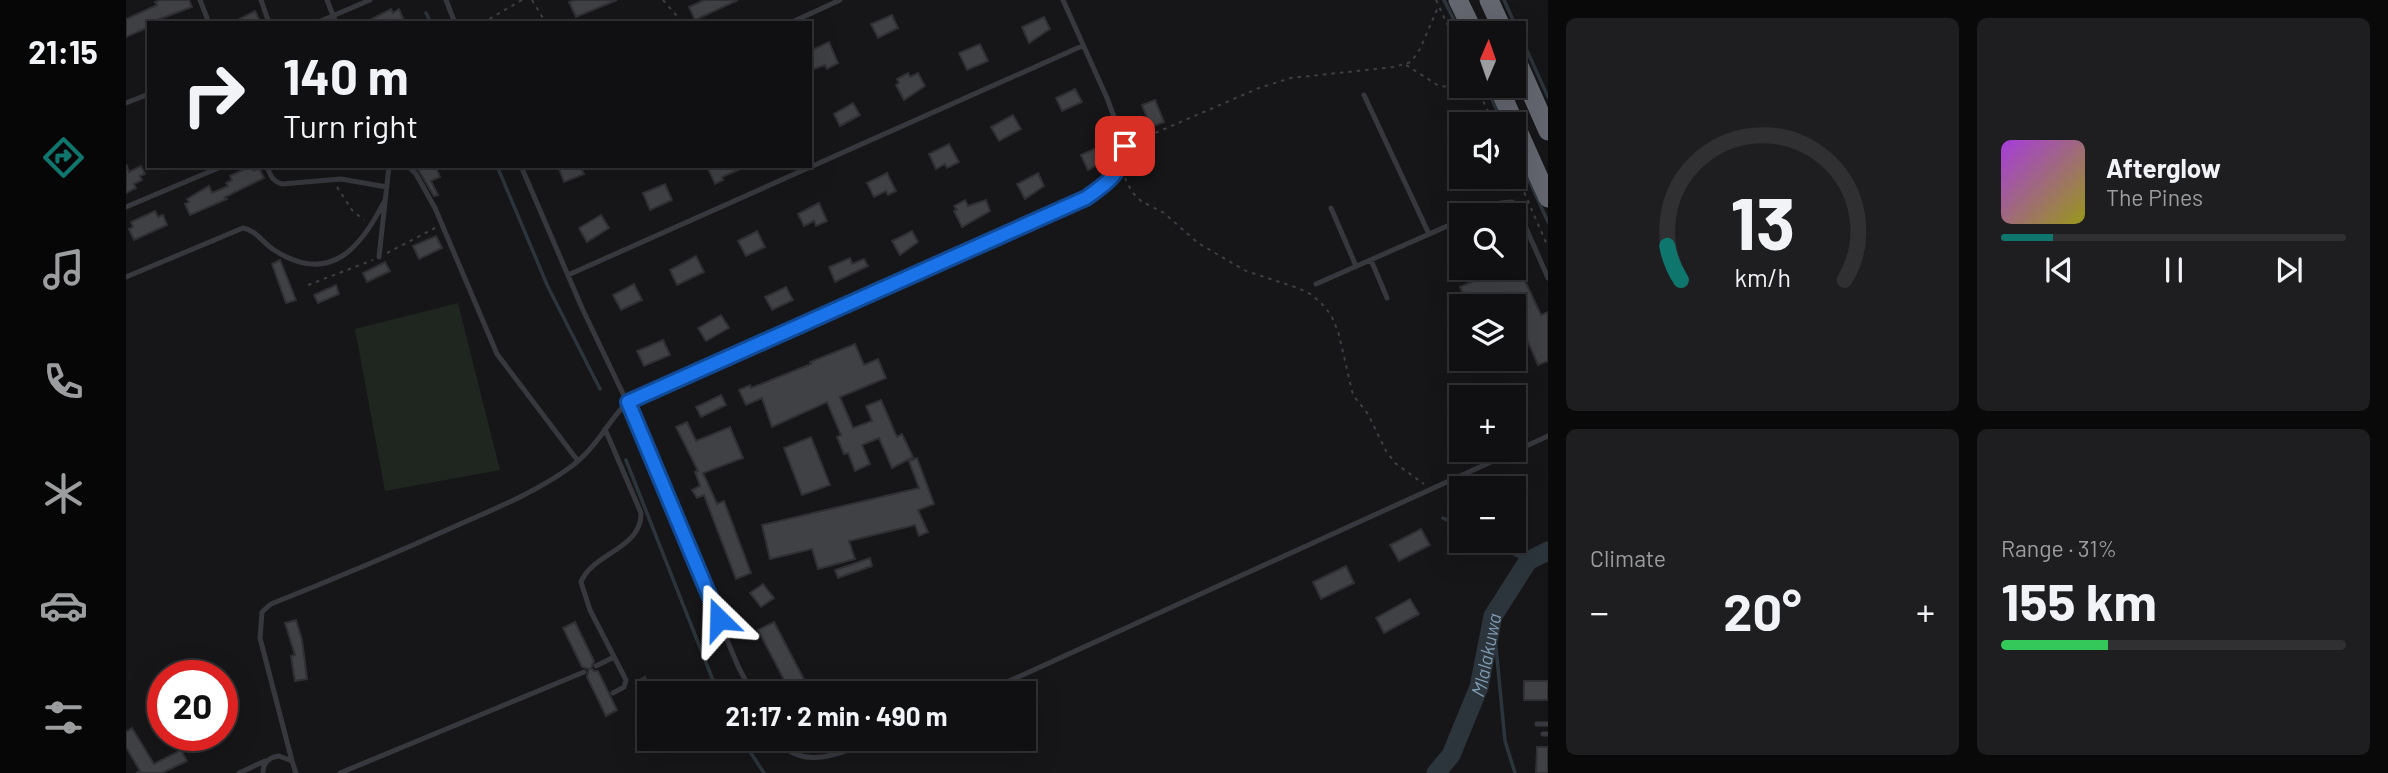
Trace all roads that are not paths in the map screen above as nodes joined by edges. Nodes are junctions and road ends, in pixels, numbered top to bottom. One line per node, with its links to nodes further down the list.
1 (201, 0): 11 (lane)
2 (261, 0): 12 (lane)
3 (327, 0): 10 (lane)
4 (370, 0): 10 (lane)
5 (446, 0): 15 (lane)
6 (840, 0): 16 (lane)
7 (1063, 0): 19 (lane)
8 (1458, 0): 17 (highway)
9 (1489, 0): 18 (highway)
10 (333, 16): 13 (lane); 14 (lane)
11 (208, 21)
12 (268, 21)
13 (321, 21)
14 (335, 21)
15 (455, 21)
16 (794, 21)
17 (1468, 21)
18 (1499, 21)
19 (1082, 46): 26 (lane); 49 (lane)
20 (1526, 81): 25 (highway)
21 (147, 95): 24 (lane)
22 (1364, 95): 40 (lane)
23 (1503, 98): 34 (highway)
24 (126, 103)
25 (1548, 131)
26 (812, 166)
27 (218, 168): 36 (lane)
28 (268, 168): 33 (lane)
29 (389, 168): 33 (lane)
30 (410, 168): 52 (lane)
31 (522, 168): 44 (lane)
32 (808, 168): 44 (lane)
33 (387, 187): 35 (lane)
34 (1548, 198)
35 (385, 201): 41 (lane); 45 (lane)
36 (126, 207)
37 (1331, 208): 43 (lane)
38 (1449, 225): 40 (lane)
39 (1526, 228): 46 (lane)
40 (1429, 234): 42 (lane)
41 (379, 257)
42 (1371, 260): 43 (lane); 48 (lane)
43 (1356, 266): 47 (lane)
44 (568, 275): 49 (lane)
45 (126, 277)
46 (1548, 278)
47 (1316, 284)
48 (1387, 299)
49 (628, 402): 50 (lane); 56 (lane)
50 (605, 429): 52 (lane); 53 (lane)
51 (1548, 436): 57 (lane)
52 (578, 461): 64 (lane)
53 (614, 657): 54 (lane); 58 (lane)
54 (596, 666)
55 (584, 672): 68 (lane)
56 (746, 681)
57 (1009, 681)
58 (612, 694)
59 (1537, 724): 60 (lane)
60 (1548, 724)
61 (786, 751): 62 (lane)
62 (846, 751)
63 (269, 759): 64 (lane); 65 (lane); 66 (lane)
64 (292, 761): 67 (lane)
65 (239, 773)
66 (263, 773)
67 (296, 773)
68 (340, 773)

